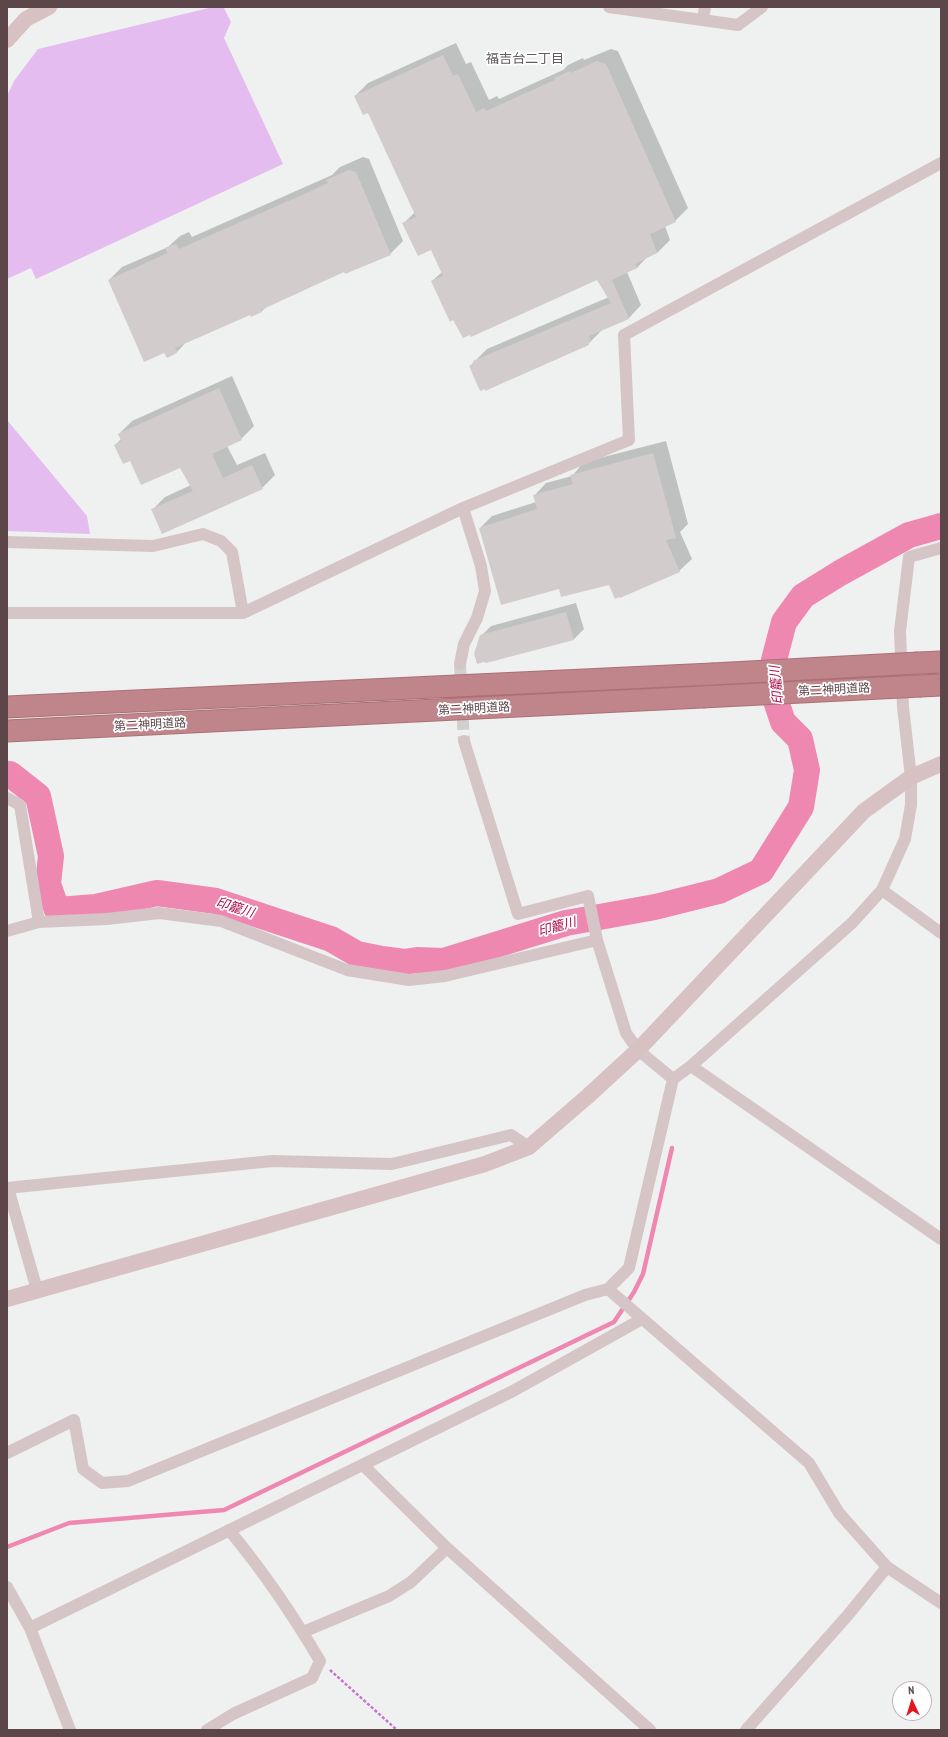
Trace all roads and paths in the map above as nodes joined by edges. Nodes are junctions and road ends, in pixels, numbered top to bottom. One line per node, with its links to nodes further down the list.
1 (49, 7): 6 (street)
2 (609, 7): 5 (street)
3 (705, 7): 5 (street)
4 (762, 7): 5 (street)
5 (704, 20)
6 (7, 40)
7 (941, 164): 8 (street)
8 (463, 508): 12 (street); 14 (street)
9 (7, 542): 12 (street)
10 (941, 548): 20 (street)
11 (7, 613): 12 (street)
12 (243, 613)
13 (941, 662): 16 (highway, 第二神明道路, bridge)
14 (460, 664)
15 (931, 685): 17 (highway, 第二神明道路, bridge)
16 (7, 707)
17 (7, 731)
18 (464, 741): 26 (street)
19 (941, 764): 20 (street)
20 (911, 777): 22 (street); 27 (street)
21 (7, 798): 23 (street)
22 (882, 890): 25 (street); 28 (street)
23 (39, 922): 24 (street); 26 (street)
24 (7, 931)
25 (941, 933)
26 (597, 940): 27 (street)
27 (638, 1050): 29 (street); 30 (street)
28 (691, 1066): 29 (street); 32 (street)
29 (673, 1079): 33 (street)
30 (529, 1147): 31 (street); 34 (street)
31 (8, 1188): 34 (street)
32 (941, 1240)
33 (608, 1289): 36 (street); 37 (street)
34 (37, 1290): 35 (street)
35 (7, 1299)
36 (642, 1319): 38 (street); 41 (street)
37 (7, 1453)
38 (364, 1466): 39 (street); 40 (street)
39 (230, 1530): 44 (street); 45 (street)
40 (447, 1548): 45 (street); 50 (street)
41 (887, 1566): 43 (street); 51 (street)
42 (7, 1587): 44 (street)
43 (941, 1603)
44 (30, 1628): 47 (street)
45 (303, 1632): 46 (street)
46 (320, 1660): 48 (street); 49 (path)
47 (70, 1730)
48 (207, 1730)
49 (397, 1730)
50 (650, 1730)
51 (746, 1730)

